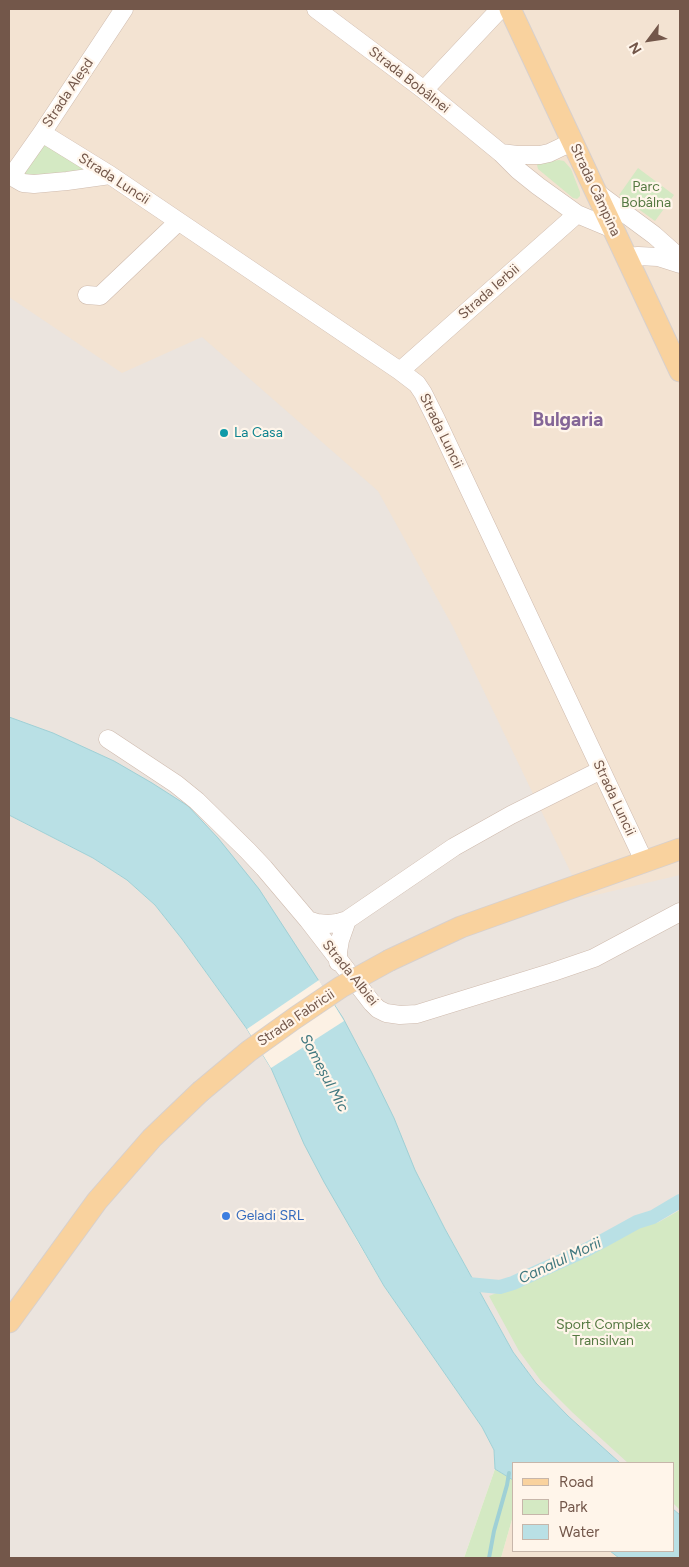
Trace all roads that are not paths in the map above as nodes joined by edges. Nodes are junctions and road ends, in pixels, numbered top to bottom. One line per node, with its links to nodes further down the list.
1 (124, 9): 6 (street, Strada Aleșd)
2 (316, 9): 5 (street, Strada Bobâlnei)
3 (500, 9): 5 (street)
4 (510, 9): 7 (main road, Strada Câmpina)
5 (424, 90): 8 (street, Strada Bobâlnei)
6 (42, 133): 9 (street, Strada Luncii); 10 (street, Strada Aleșd)
7 (572, 142): 8 (street); 11 (main road, Strada Câmpina)
8 (501, 153): 12 (street, Strada Bobâlnei)
9 (110, 175): 10 (street); 13 (street, Strada Luncii)
10 (10, 176)
11 (595, 192): 14 (main road, Strada Câmpina); 16 (street)
12 (577, 214): 14 (street, Strada Bobâlnei); 19 (street, Strada Ierbii)
13 (178, 222): 18 (street); 19 (street, Strada Luncii)
14 (613, 228): 15 (main road, Strada Câmpina)
15 (627, 257): 17 (street); 20 (main road, Strada Câmpina)
16 (680, 258)
17 (680, 264)
18 (87, 295)
19 (400, 371): 22 (street, Strada Luncii)
20 (680, 371)
21 (108, 739): 26 (street, Strada Albiei)
22 (601, 770): 24 (street, Strada Luncii); 27 (street)
23 (680, 849): 24 (main road, Strada Fabricii)
24 (644, 861): 29 (main road, Strada Fabricii, bridge)
25 (680, 912): 28 (street, Strada Albiei)
26 (308, 920): 27 (street); 28 (street, Strada Albiei)
27 (348, 920): 28 (street)
28 (338, 962)
29 (9, 1322)

